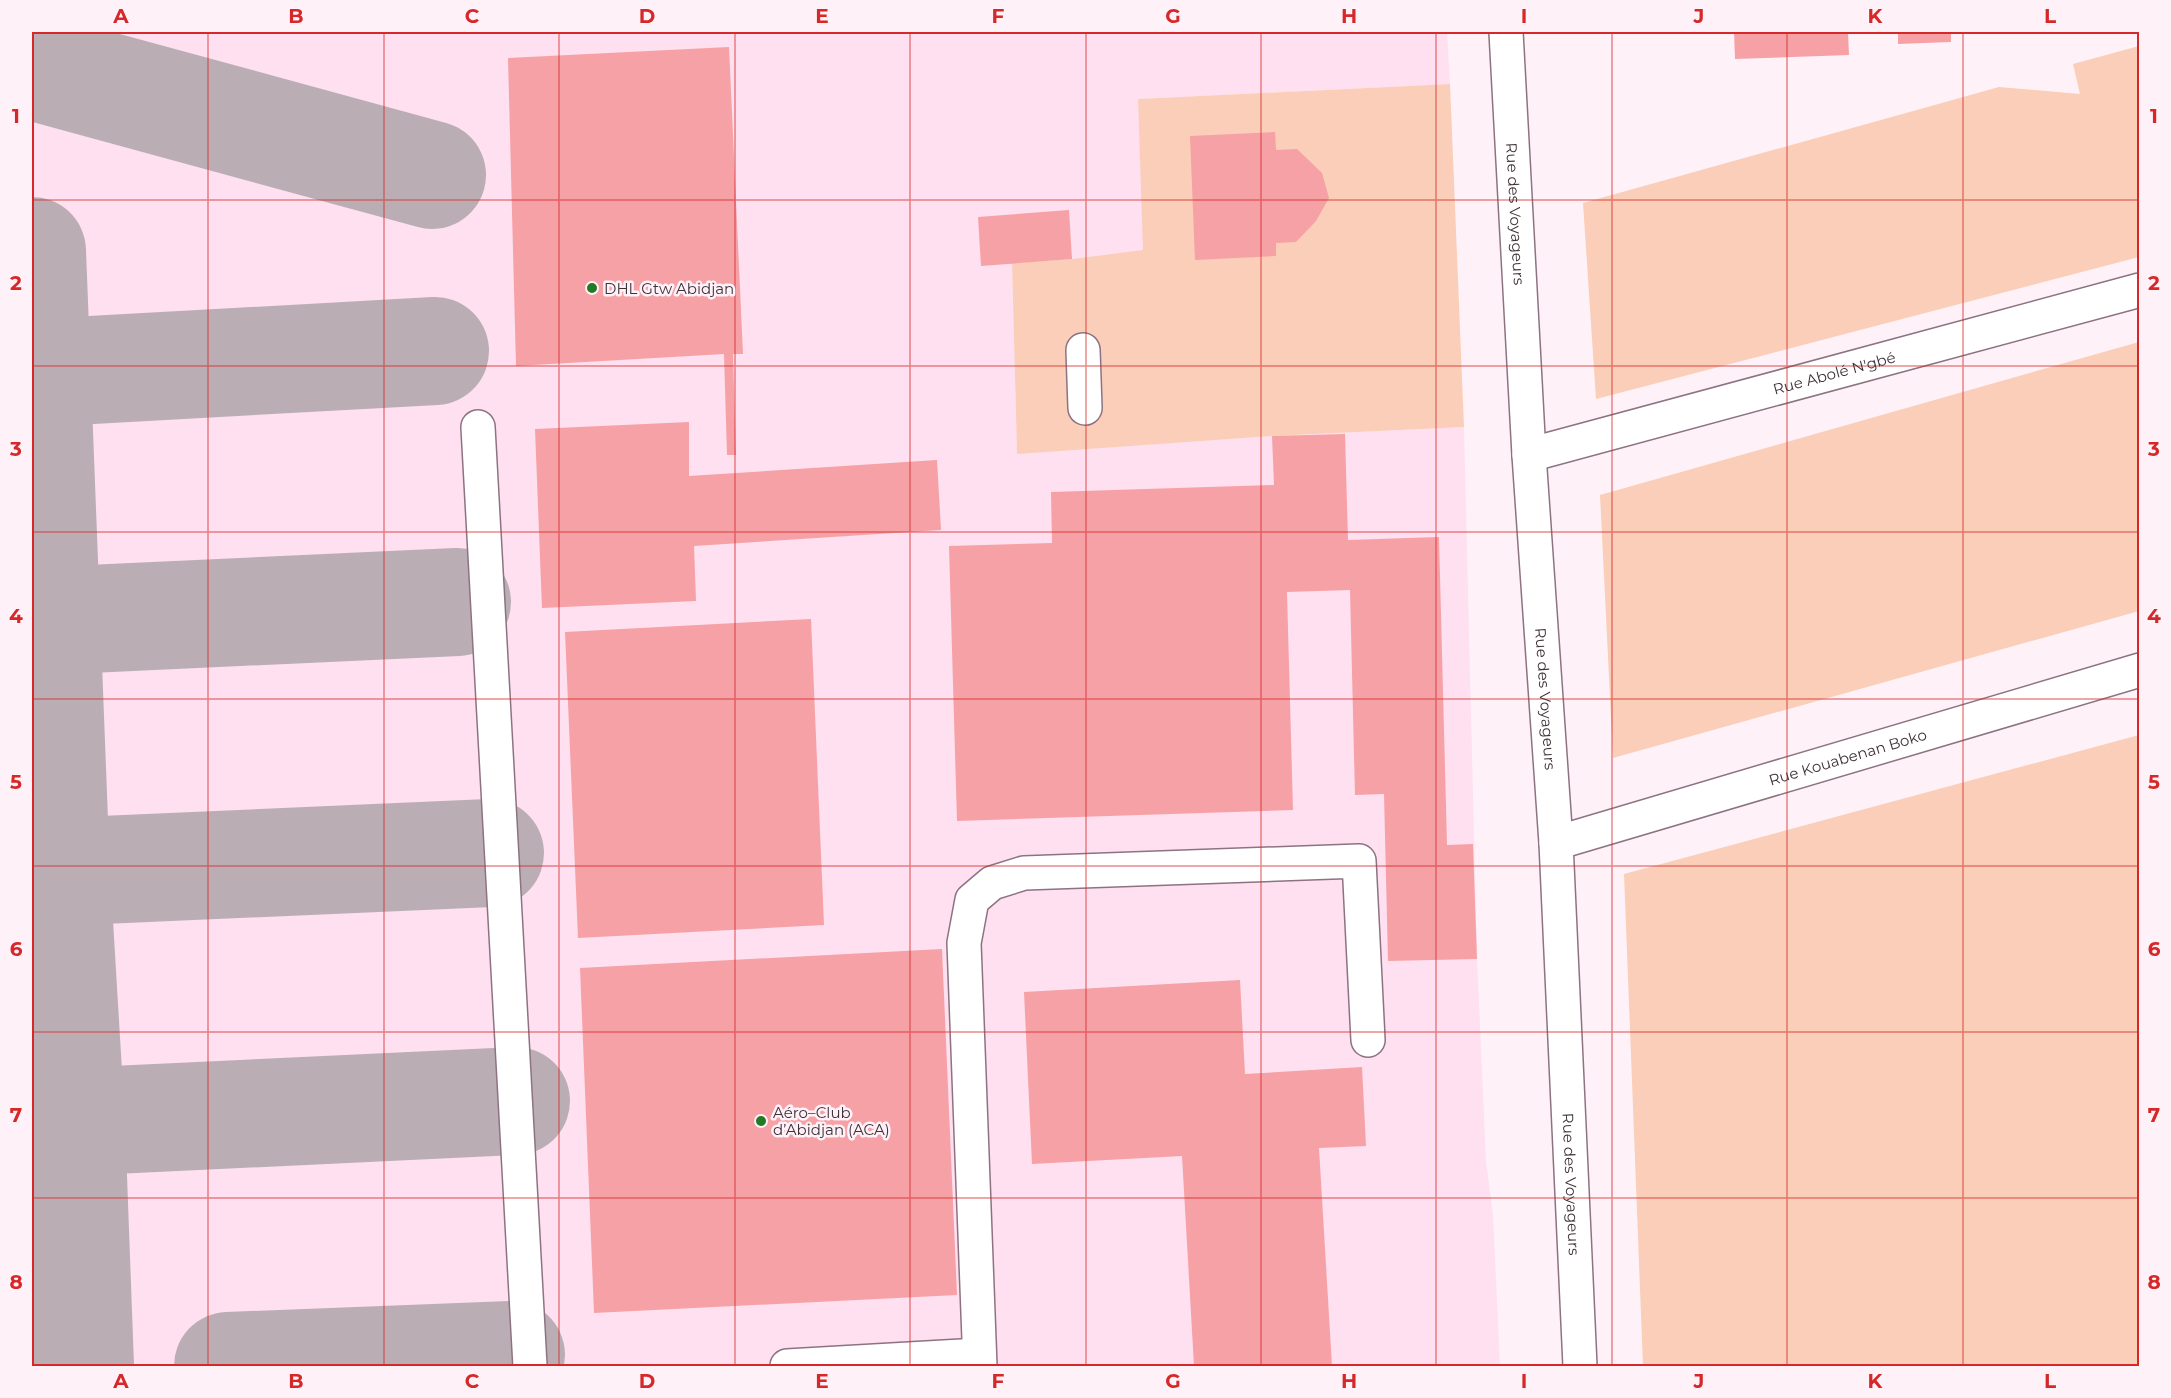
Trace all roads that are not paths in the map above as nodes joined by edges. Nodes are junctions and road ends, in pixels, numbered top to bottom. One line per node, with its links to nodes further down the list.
1 (1506, 32): 6 (street, Rue des Voyageurs)
2 (2139, 290): 6 (street, Rue Abolé N'gbé)
3 (1083, 350): 4 (street)
4 (1085, 408)
5 (478, 427): 11 (street)
6 (1529, 455): 8 (street, Rue des Voyageurs)
7 (2139, 670): 8 (street, Rue Kouabenan Boko)
8 (1556, 843): 13 (street, Rue des Voyageurs)
9 (1368, 1040): 10 (street)
10 (980, 1361): 12 (street)
11 (530, 1366)
12 (787, 1366)
13 (1580, 1366)

